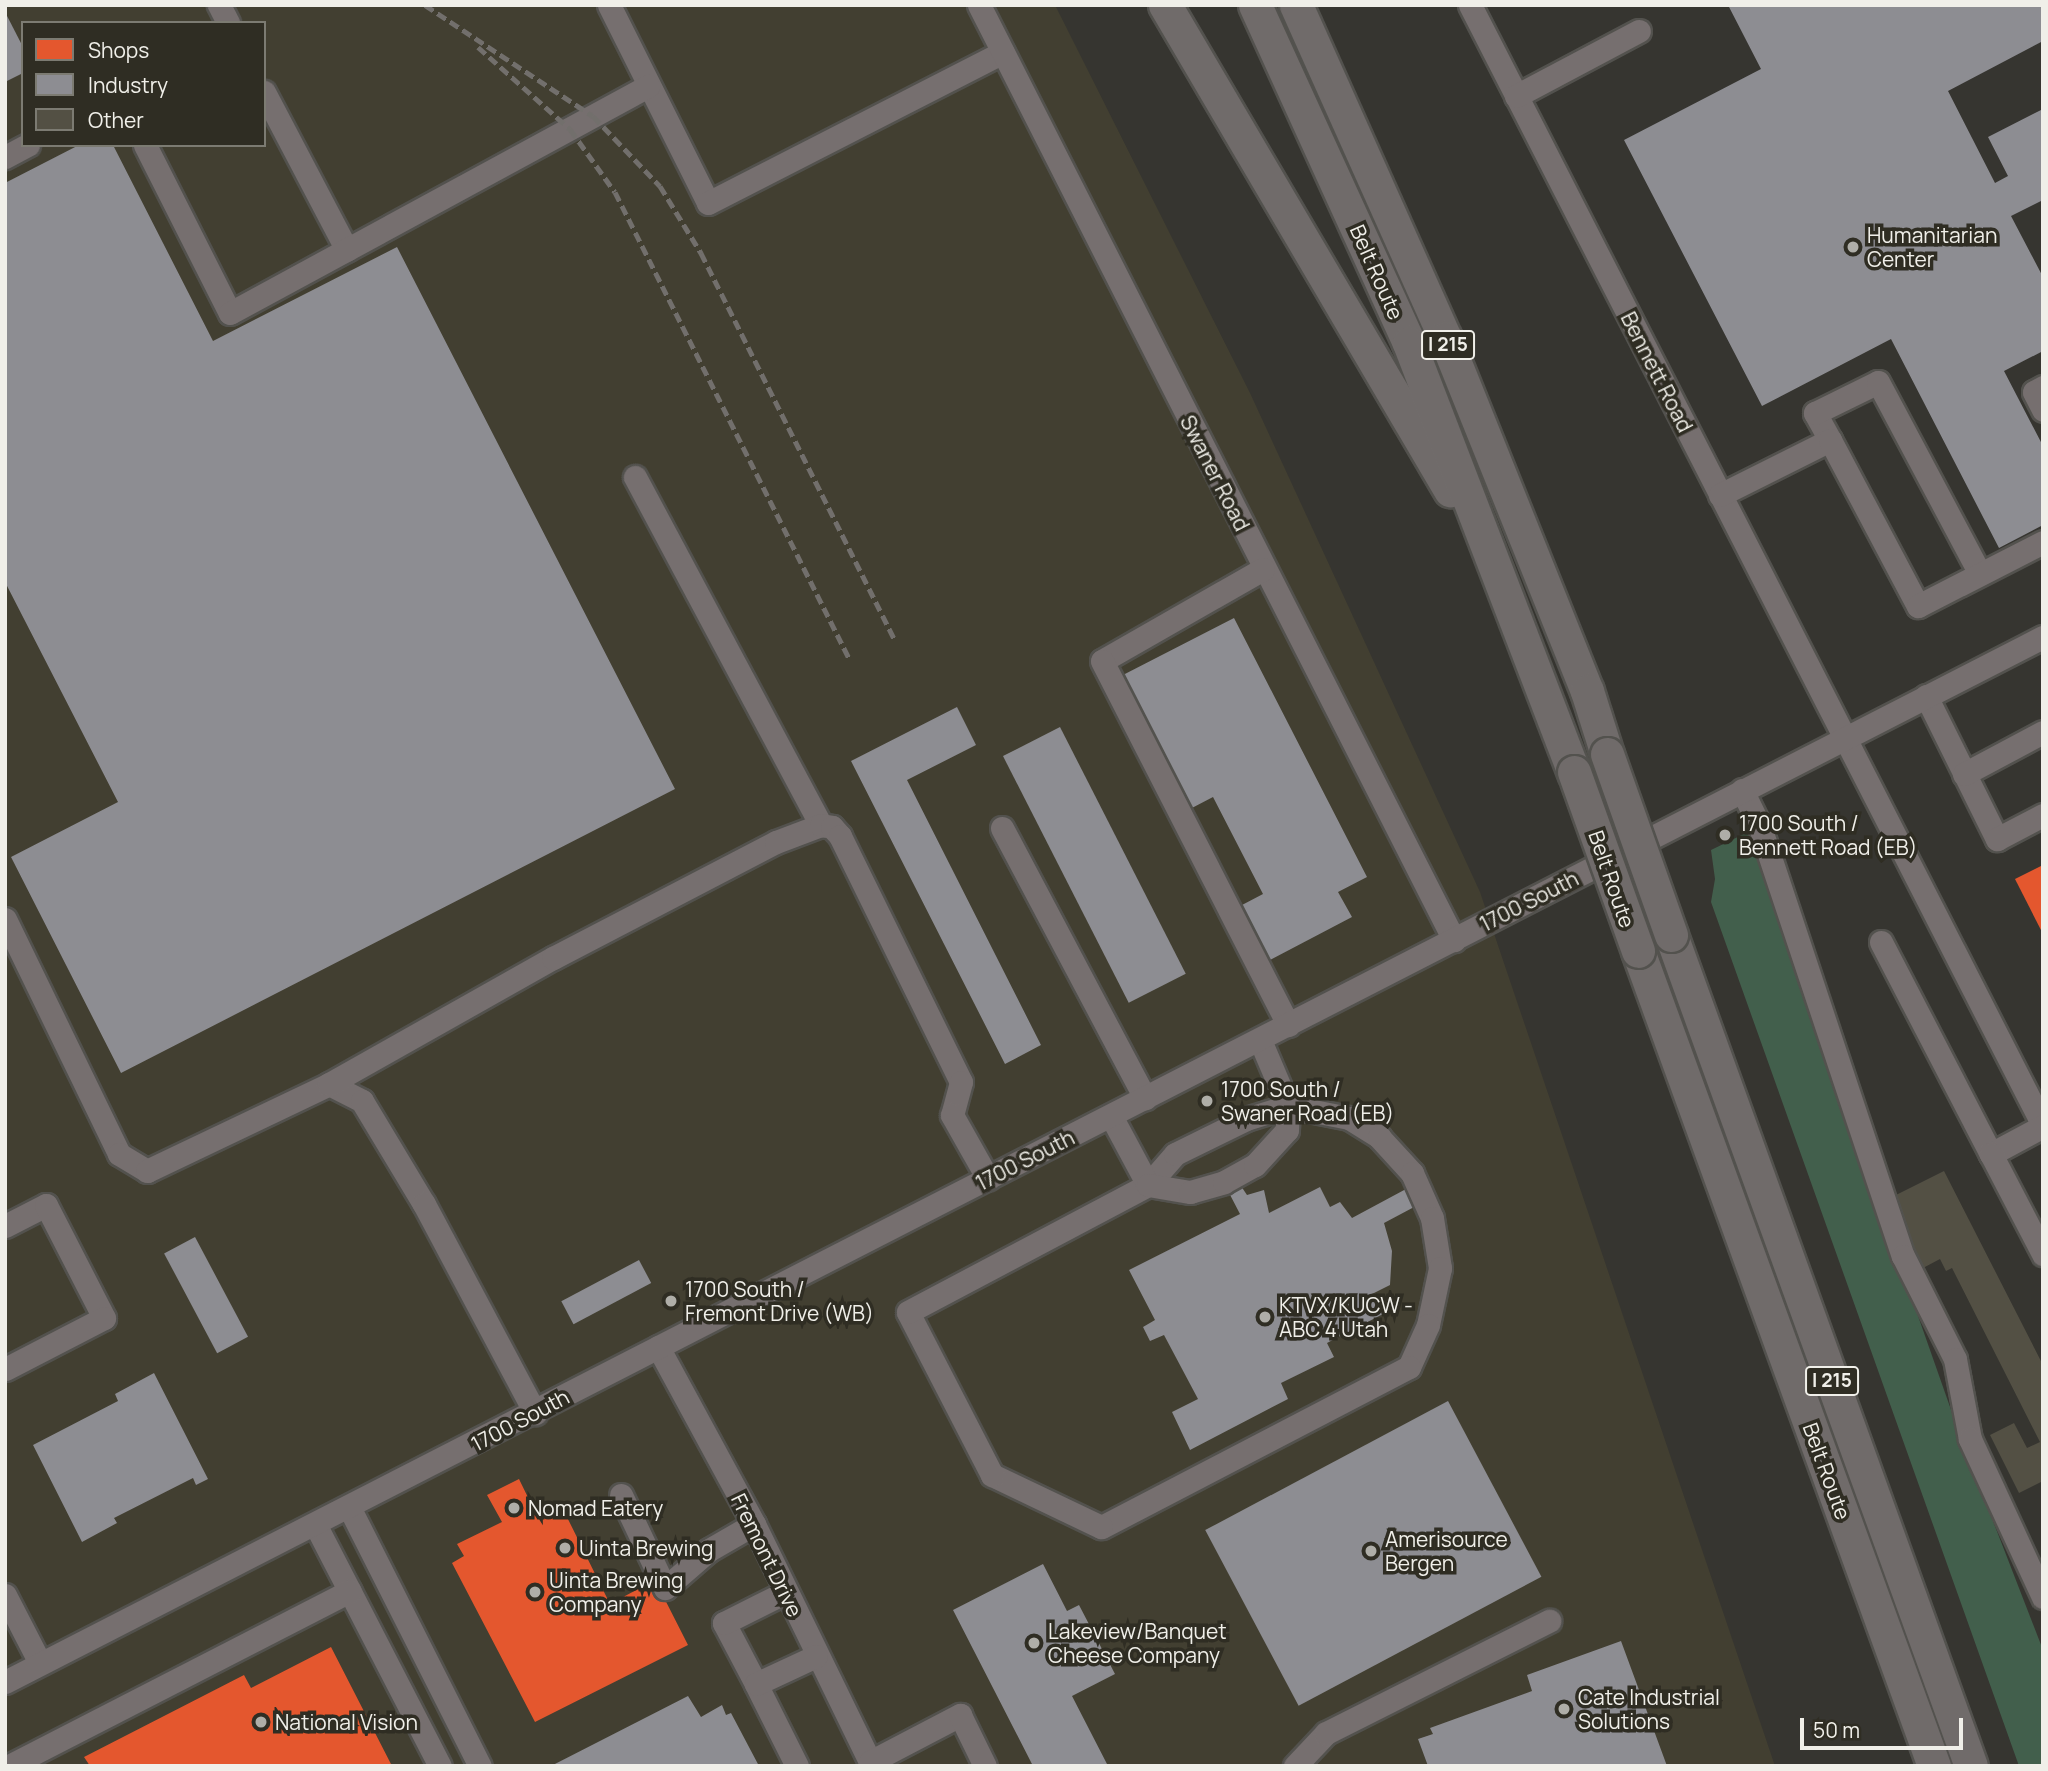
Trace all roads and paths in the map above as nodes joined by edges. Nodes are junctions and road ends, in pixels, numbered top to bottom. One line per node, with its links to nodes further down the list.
1 (219, 5): 8 (street)
2 (609, 5): 11 (street)
3 (979, 5): 10 (street, Swaner Road)
4 (1165, 5): 26 (highway)
5 (1255, 5): 26 (highway, Belt Route / I 215)
6 (1296, 5): 58 (highway, Belt Route / I 215, bridge)
7 (1470, 5): 13 (street, Bennett Road)
8 (227, 21)
9 (1639, 31): 13 (street)
10 (1003, 52): 11 (street); 24 (street, Swaner Road)
11 (648, 86): 17 (street)
12 (266, 96): 17 (street)
13 (1516, 96): 22 (street, Bennett Road)
14 (24, 147): 16 (street)
15 (146, 147): 17 (street)
16 (5, 157)
17 (346, 250)
18 (2043, 387): 19 (street)
19 (2043, 410)
20 (1830, 440): 22 (street); 25 (street); 25 (street)
21 (635, 477): 34 (street)
22 (1720, 495): 30 (street, Bennett Road)
23 (2043, 542): 25 (street)
24 (1263, 569): 37 (street, Swaner Road); 39 (street)
25 (1980, 574)
26 (1504, 583): 68 (highway, Belt Route / I 215, bridge)
27 (2043, 637): 28 (street, 1700 South)
28 (1926, 696): 30 (street, 1700 South); 31 (street)
29 (2043, 732): 31 (street)
30 (1846, 737): 32 (street, 1700 South); 45 (street, Bennett Road)
31 (1964, 774): 33 (street)
32 (1742, 790): 37 (street, 1700 South); 62 (street)
33 (2043, 815)
34 (821, 825): 41 (street); 47 (street)
35 (1002, 828): 42 (street)
36 (5, 919): 41 (street)
37 (1454, 940): 39 (street, 1700 South)
38 (1881, 942): 46 (street)
39 (1288, 1025): 40 (street, 1700 South)
40 (1260, 1040): 42 (street, 1700 South); 43 (street)
41 (328, 1084): 53 (street)
42 (1145, 1098): 44 (street, 1700 South)
43 (1289, 1106): 48 (street); 48 (street); 48 (street)
44 (1111, 1116): 47 (street, 1700 South); 48 (street)
45 (2043, 1126): 46 (street)
46 (1991, 1154): 50 (street)
47 (988, 1179): 51 (street, 1700 South)
48 (1148, 1185)
49 (5, 1226): 52 (street)
50 (2043, 1254)
51 (658, 1347): 53 (street, 1700 South); 57 (street, Fremont Drive)
52 (5, 1369)
53 (535, 1413): 55 (street, 1700 South)
54 (621, 1495): 57 (street)
55 (349, 1507): 56 (street, 1700 South); 73 (street)
56 (315, 1524): 59 (street); 65 (street, 1700 South)
57 (754, 1524): 60 (street, Fremont Drive)
58 (1904, 1577): 76 (highway, Belt Route / I 215); 77 (highway)
59 (349, 1591): 71 (street); 72 (street)
60 (784, 1593): 64 (street, Fremont Drive); 67 (street)
61 (5, 1595): 65 (street)
62 (2043, 1597)
63 (1549, 1622): 70 (street)
64 (816, 1656): 67 (street); 69 (street, Fremont Drive)
65 (40, 1663): 66 (street, 1700 South)
66 (5, 1682)
67 (756, 1684): 74 (street)
68 (1932, 1763)
69 (871, 1764): 75 (street)
70 (1300, 1765)
71 (9, 1766)
72 (440, 1766)
73 (480, 1766)
74 (797, 1766)
75 (985, 1766)
76 (1971, 1766)
77 (1994, 1766)

